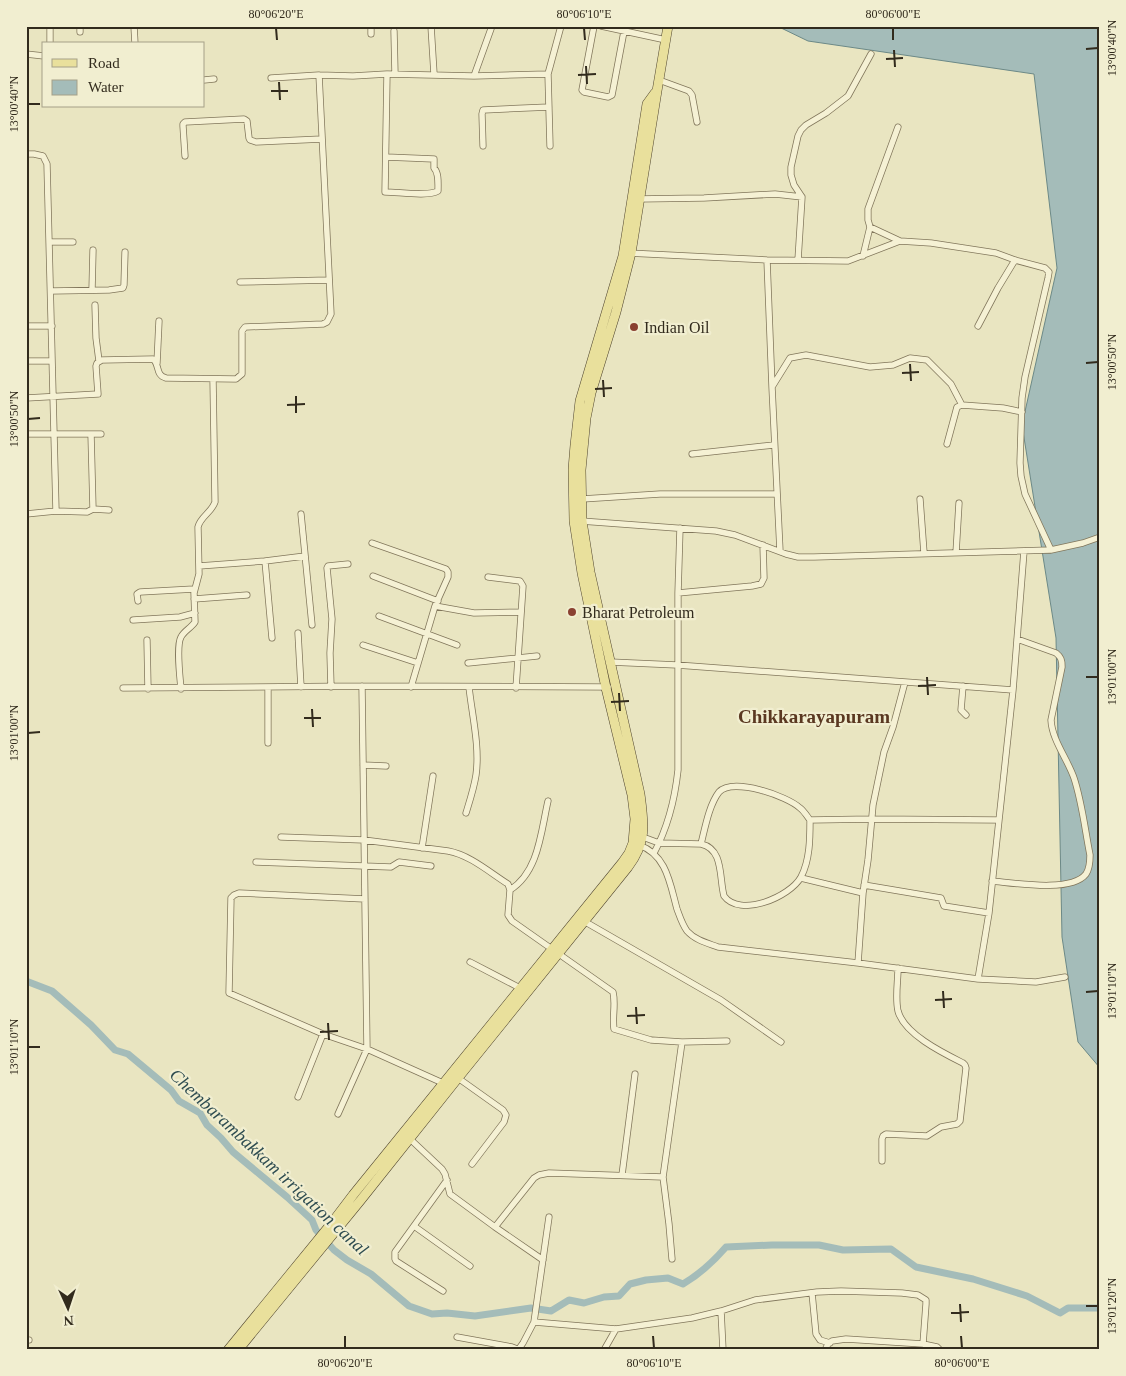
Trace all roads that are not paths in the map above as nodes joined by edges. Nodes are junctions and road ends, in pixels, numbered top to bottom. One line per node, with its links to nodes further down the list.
1 (50, 26): 14 (street)
2 (134, 26): 15 (street)
3 (371, 26): 12 (street)
4 (431, 26): 22 (street)
5 (492, 26): 24 (street)
6 (561, 26): 23 (street)
7 (594, 26): 10 (street)
8 (601, 26): 10 (street)
9 (668, 26): 13 (main road)
10 (624, 29): 13 (street)
11 (394, 31): 21 (street)
12 (371, 34)
13 (666, 40): 28 (main road)
14 (50, 42)
15 (135, 42)
16 (26, 54): 18 (street)
17 (871, 54): 38 (street)
18 (42, 56)
19 (320, 74): 20 (street); 25 (street); 32 (street)
20 (387, 74): 21 (street); 37 (street)
21 (395, 74): 22 (street)
22 (434, 74): 24 (street)
23 (548, 74): 24 (street); 29 (street)
24 (474, 76)
25 (271, 78)
26 (214, 79): 27 (street)
27 (205, 80)
28 (659, 80): 30 (street); 39 (main road)
29 (548, 107): 33 (street); 34 (street)
30 (697, 122)
31 (898, 127): 40 (street)
32 (322, 139): 36 (street); 51 (street)
33 (483, 146)
34 (550, 146)
35 (26, 154): 42 (street)
36 (186, 156)
37 (386, 158): 37 (street)
38 (802, 197): 39 (street); 49 (street)
39 (636, 199): 46 (main road)
40 (870, 227): 41 (street); 47 (street)
41 (900, 241): 47 (street); 50 (street)
42 (50, 242): 43 (street); 54 (street)
43 (73, 242)
44 (93, 250): 53 (street)
45 (124, 252): 53 (street)
46 (628, 253): 48 (street); 78 (main road); 86 (main road)
47 (863, 256): 49 (street)
48 (767, 260): 49 (street); 65 (street)
49 (798, 260)
50 (1015, 260): 59 (street); 69 (street)
51 (329, 280): 52 (street); 64 (street)
52 (240, 282)
53 (92, 290): 54 (street)
54 (52, 291): 58 (street)
55 (95, 306): 62 (street)
56 (159, 321): 63 (street)
57 (26, 326): 58 (street)
58 (52, 326): 61 (street)
59 (978, 326)
60 (26, 361): 61 (street)
61 (52, 361): 66 (street)
62 (99, 361): 63 (street); 66 (street)
63 (157, 364): 64 (street)
64 (213, 378): 99 (street)
65 (772, 388): 68 (street); 75 (street)
66 (53, 397): 67 (street); 71 (street)
67 (26, 398)
68 (962, 405): 69 (street); 74 (street)
69 (1022, 412): 91 (street)
70 (26, 434): 71 (street)
71 (54, 434): 72 (street); 83 (street)
72 (91, 434): 73 (street); 81 (street)
73 (101, 434)
74 (947, 444)
75 (774, 445): 76 (street); 77 (street)
76 (692, 454)
77 (778, 494): 78 (street); 92 (street)
78 (582, 499): 86 (main road)
79 (920, 499): 94 (street)
80 (960, 503): 95 (street)
81 (93, 509): 82 (street); 83 (street)
82 (109, 510)
83 (56, 512): 84 (street)
84 (26, 514)
85 (301, 514): 96 (street)
86 (578, 521): 87 (street); 122 (main road); 133 (main road)
87 (680, 528): 90 (street); 103 (street)
88 (1100, 537): 91 (street)
89 (372, 543): 107 (street)
90 (763, 545): 92 (street); 103 (street)
91 (1051, 550): 93 (street)
92 (780, 551): 94 (street)
93 (1024, 551): 95 (street); 116 (street)
94 (924, 553): 95 (street)
95 (956, 553)
96 (305, 556): 97 (street); 112 (street)
97 (265, 561): 99 (street); 115 (street)
98 (348, 564): 130 (street)
99 (199, 566): 102 (street)
100 (374, 576): 107 (street)
101 (488, 577): 108 (street)
102 (194, 588): 105 (street); 106 (street)
103 (678, 593): 125 (street)
104 (247, 595): 105 (street)
105 (194, 599): 109 (street)
106 (138, 601)
107 (437, 604): 108 (street); 114 (street)
108 (521, 612): 121 (street)
109 (195, 613): 111 (street); 138 (street)
110 (379, 616): 114 (street)
111 (132, 620)
112 (312, 625)
113 (298, 632): 129 (street)
114 (427, 634): 119 (street); 123 (street)
115 (272, 638)
116 (1017, 639): 139 (street); 161 (street)
117 (147, 640): 137 (street)
118 (363, 645): 123 (street)
119 (457, 645)
120 (537, 656): 121 (street)
121 (518, 659): 124 (street); 136 (street)
122 (610, 662): 125 (street); 133 (main road)
123 (418, 663): 131 (street)
124 (468, 663)
125 (678, 665): 126 (street); 153 (street)
126 (905, 682): 128 (street); 147 (street)
127 (362, 686): 130 (street); 131 (street); 142 (street)
128 (963, 686): 139 (street); 140 (street)
129 (301, 687): 130 (street); 135 (street)
130 (331, 687)
131 (411, 687): 132 (street)
132 (469, 687): 136 (street); 146 (street)
133 (611, 687): 136 (street); 152 (main road)
134 (123, 688): 137 (street)
135 (268, 688): 138 (street); 141 (street)
136 (516, 688)
137 (148, 689): 138 (street)
138 (181, 689)
139 (1013, 690): 149 (street)
140 (966, 715)
141 (268, 744)
142 (363, 765): 143 (street); 151 (street)
143 (386, 766)
144 (432, 776): 155 (street)
145 (548, 801): 163 (street)
146 (466, 813)
147 (872, 819): 148 (street); 149 (street); 162 (street)
148 (810, 820): 154 (street); 160 (street)
149 (998, 820): 161 (street)
150 (281, 837): 151 (street)
151 (364, 840): 155 (street); 158 (street)
152 (638, 840): 153 (street); 156 (street); 167 (main road)
153 (659, 843): 154 (street); 156 (street)
154 (701, 844): 160 (street)
155 (422, 848): 163 (street)
156 (654, 853): 170 (street)
157 (256, 862): 158 (street)
158 (364, 866): 159 (street); 165 (street)
159 (431, 866)
160 (800, 878): 164 (street)
161 (992, 881): 166 (street)
162 (864, 885): 164 (street); 166 (street)
163 (510, 890): 168 (street)
164 (863, 893): 170 (street)
165 (365, 899): 175 (street); 179 (street)
166 (989, 914): 173 (street)
167 (582, 919): 168 (main road); 178 (street)
168 (556, 951): 174 (main road); 177 (street); 181 (main road)
169 (470, 962): 174 (street)
170 (858, 963): 171 (street)
171 (898, 968): 173 (street); 186 (street)
172 (1065, 978): 173 (street)
173 (978, 979)
174 (520, 988): 182 (main road)
175 (323, 1034): 179 (street); 183 (street)
176 (727, 1041): 177 (street)
177 (682, 1042): 189 (street)
178 (781, 1042)
179 (367, 1049): 182 (street); 184 (street)
180 (635, 1074): 188 (street)
181 (458, 1078): 182 (main road); 187 (street)
182 (446, 1086): 185 (main road)
183 (298, 1097)
184 (338, 1114)
185 (407, 1136): 190 (street); 194 (main road)
186 (882, 1161)
187 (472, 1164)
188 (622, 1175): 189 (street); 193 (street)
189 (663, 1177): 195 (street)
190 (447, 1180): 192 (street); 193 (street)
191 (549, 1217): 196 (street)
192 (414, 1226): 197 (street); 198 (street)
193 (495, 1227): 196 (street)
194 (310, 1256): 207 (main road); 208 (main road)
195 (672, 1259)
196 (543, 1260): 201 (street)
197 (470, 1266)
198 (443, 1291)
199 (812, 1293): 200 (street); 204 (street); 205 (street)
200 (722, 1311): 202 (street); 210 (street)
201 (535, 1319): 202 (street); 206 (street)
202 (616, 1329): 209 (street)
203 (457, 1337): 206 (street)
204 (830, 1342): 205 (street); 211 (street)
205 (922, 1344): 212 (street)
206 (519, 1349)
207 (228, 1350)
208 (238, 1350)
209 (604, 1350)
210 (723, 1350)
211 (825, 1350)
212 (940, 1350)

